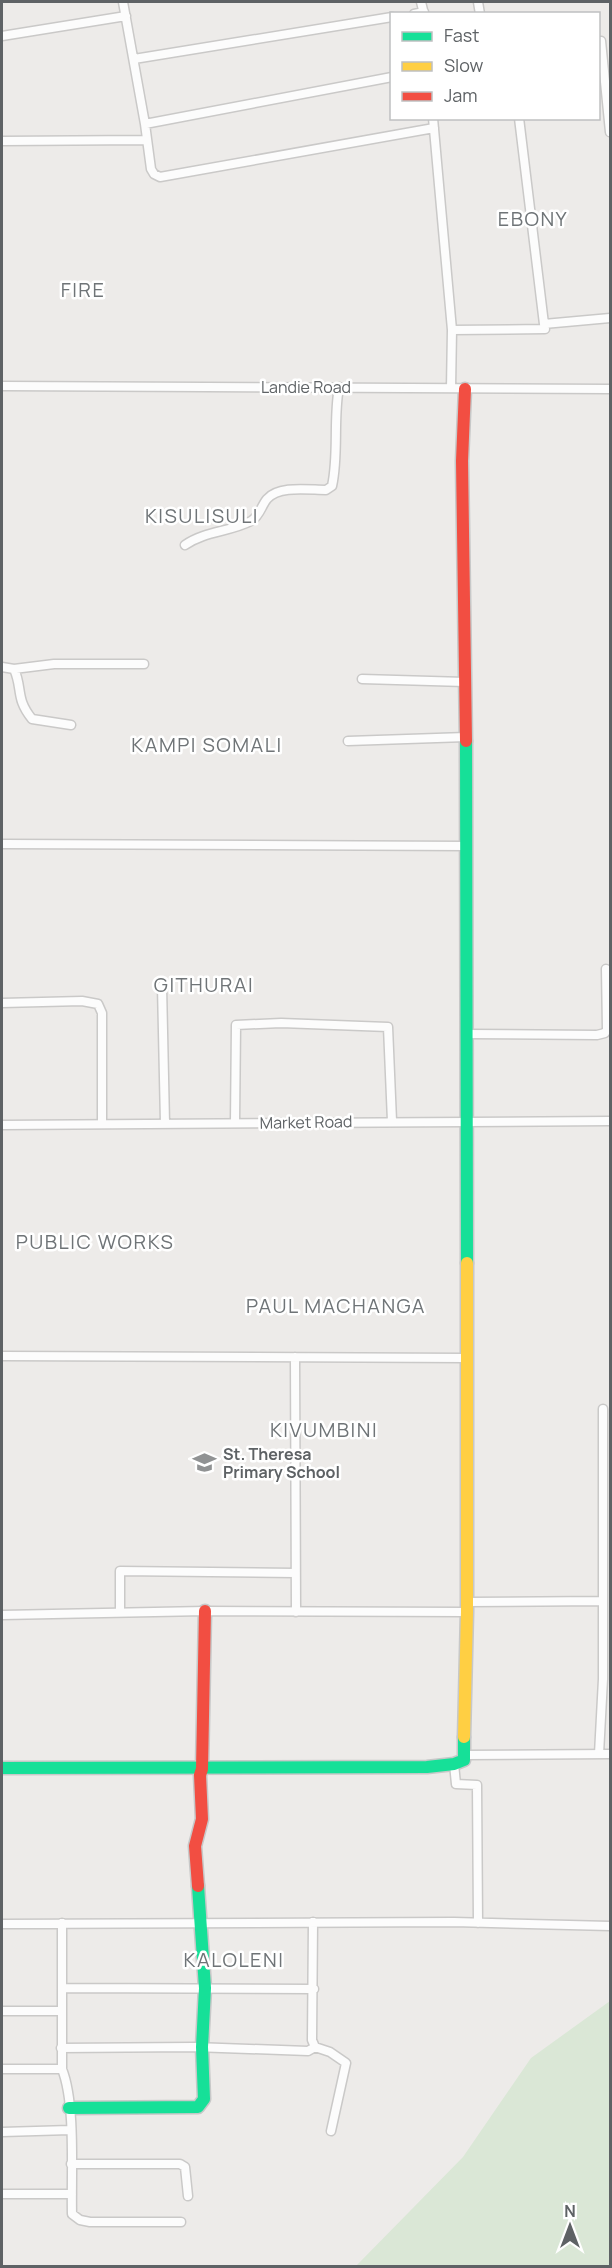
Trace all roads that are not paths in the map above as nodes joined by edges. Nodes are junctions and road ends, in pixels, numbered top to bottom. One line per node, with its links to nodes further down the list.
1 (123, 2): 2 (street)
2 (126, 16): 4 (street); 6 (street)
3 (390, 17): 6 (street)
4 (2, 36)
5 (603, 40): 12 (street)
6 (134, 59): 10 (street)
7 (390, 77): 10 (street)
8 (433, 120): 11 (street)
9 (519, 120): 16 (street)
10 (145, 123): 13 (street)
11 (434, 129): 13 (street); 17 (street)
12 (610, 132)
13 (146, 140): 14 (street)
14 (2, 141)
15 (610, 318): 16 (street)
16 (544, 324): 17 (street)
17 (452, 330): 20 (street)
18 (2, 386): 19 (street, Landie Road)
19 (339, 387): 20 (street, Landie Road); 23 (street)
20 (451, 388): 21 (street, Landie Road)
21 (465, 388): 22 (street, Landie Road); 28 (street)
22 (610, 389)
23 (185, 545)
24 (144, 664): 26 (street)
25 (2, 667): 26 (street)
26 (14, 669): 29 (street)
27 (362, 679): 28 (street)
28 (465, 682): 30 (street)
29 (71, 725)
30 (466, 737): 31 (street); 33 (street)
31 (348, 741)
32 (2, 844): 33 (street)
33 (467, 846): 37 (street)
34 (606, 969): 37 (street)
35 (162, 986): 41 (street)
36 (2, 1003): 43 (street)
37 (466, 1034): 39 (street)
38 (392, 1121): 39 (street, Market Road); 42 (street, Market Road); 42 (street)
39 (466, 1121): 40 (street, Market Road); 47 (street)
40 (610, 1121)
41 (165, 1122): 42 (street, Market Road); 43 (street, Market Road)
42 (236, 1122)
43 (102, 1124): 44 (street, Market Road)
44 (2, 1125)
45 (2, 1356): 46 (street)
46 (295, 1357): 47 (street); 49 (street)
47 (466, 1358): 51 (street)
48 (603, 1408): 50 (street)
49 (295, 1573): 53 (street); 54 (street)
50 (603, 1601): 51 (street); 56 (street)
51 (467, 1607): 54 (street); 58 (street)
52 (205, 1611): 53 (street); 54 (street); 60 (street)
53 (120, 1612): 55 (street)
54 (296, 1612)
55 (2, 1615)
56 (599, 1754): 57 (street); 58 (street)
57 (610, 1754)
58 (465, 1755): 61 (street)
59 (2, 1768): 60 (street)
60 (201, 1775): 61 (street); 66 (street)
61 (455, 1775): 64 (street)
62 (313, 1922): 64 (street); 66 (street); 70 (street)
63 (62, 1923): 65 (street); 66 (street); 68 (street)
64 (478, 1923): 67 (street)
65 (2, 1924)
66 (201, 1925): 69 (street)
67 (610, 1926)
68 (62, 1988): 69 (street); 72 (street)
69 (205, 1988): 70 (street); 75 (street)
70 (314, 1989): 73 (street)
71 (2, 2011): 72 (street)
72 (62, 2011): 74 (street)
73 (315, 2047): 75 (street); 80 (street)
74 (61, 2048): 75 (street); 77 (street)
75 (202, 2048): 78 (street)
76 (2, 2069): 77 (street)
77 (62, 2069): 78 (street)
78 (69, 2108): 79 (street)
79 (70, 2130): 81 (street); 82 (street)
80 (331, 2131)
81 (2, 2132)
82 (71, 2164): 84 (street); 85 (street)
83 (2, 2194): 84 (street)
84 (72, 2194): 86 (street)
85 (188, 2196)
86 (181, 2222)

